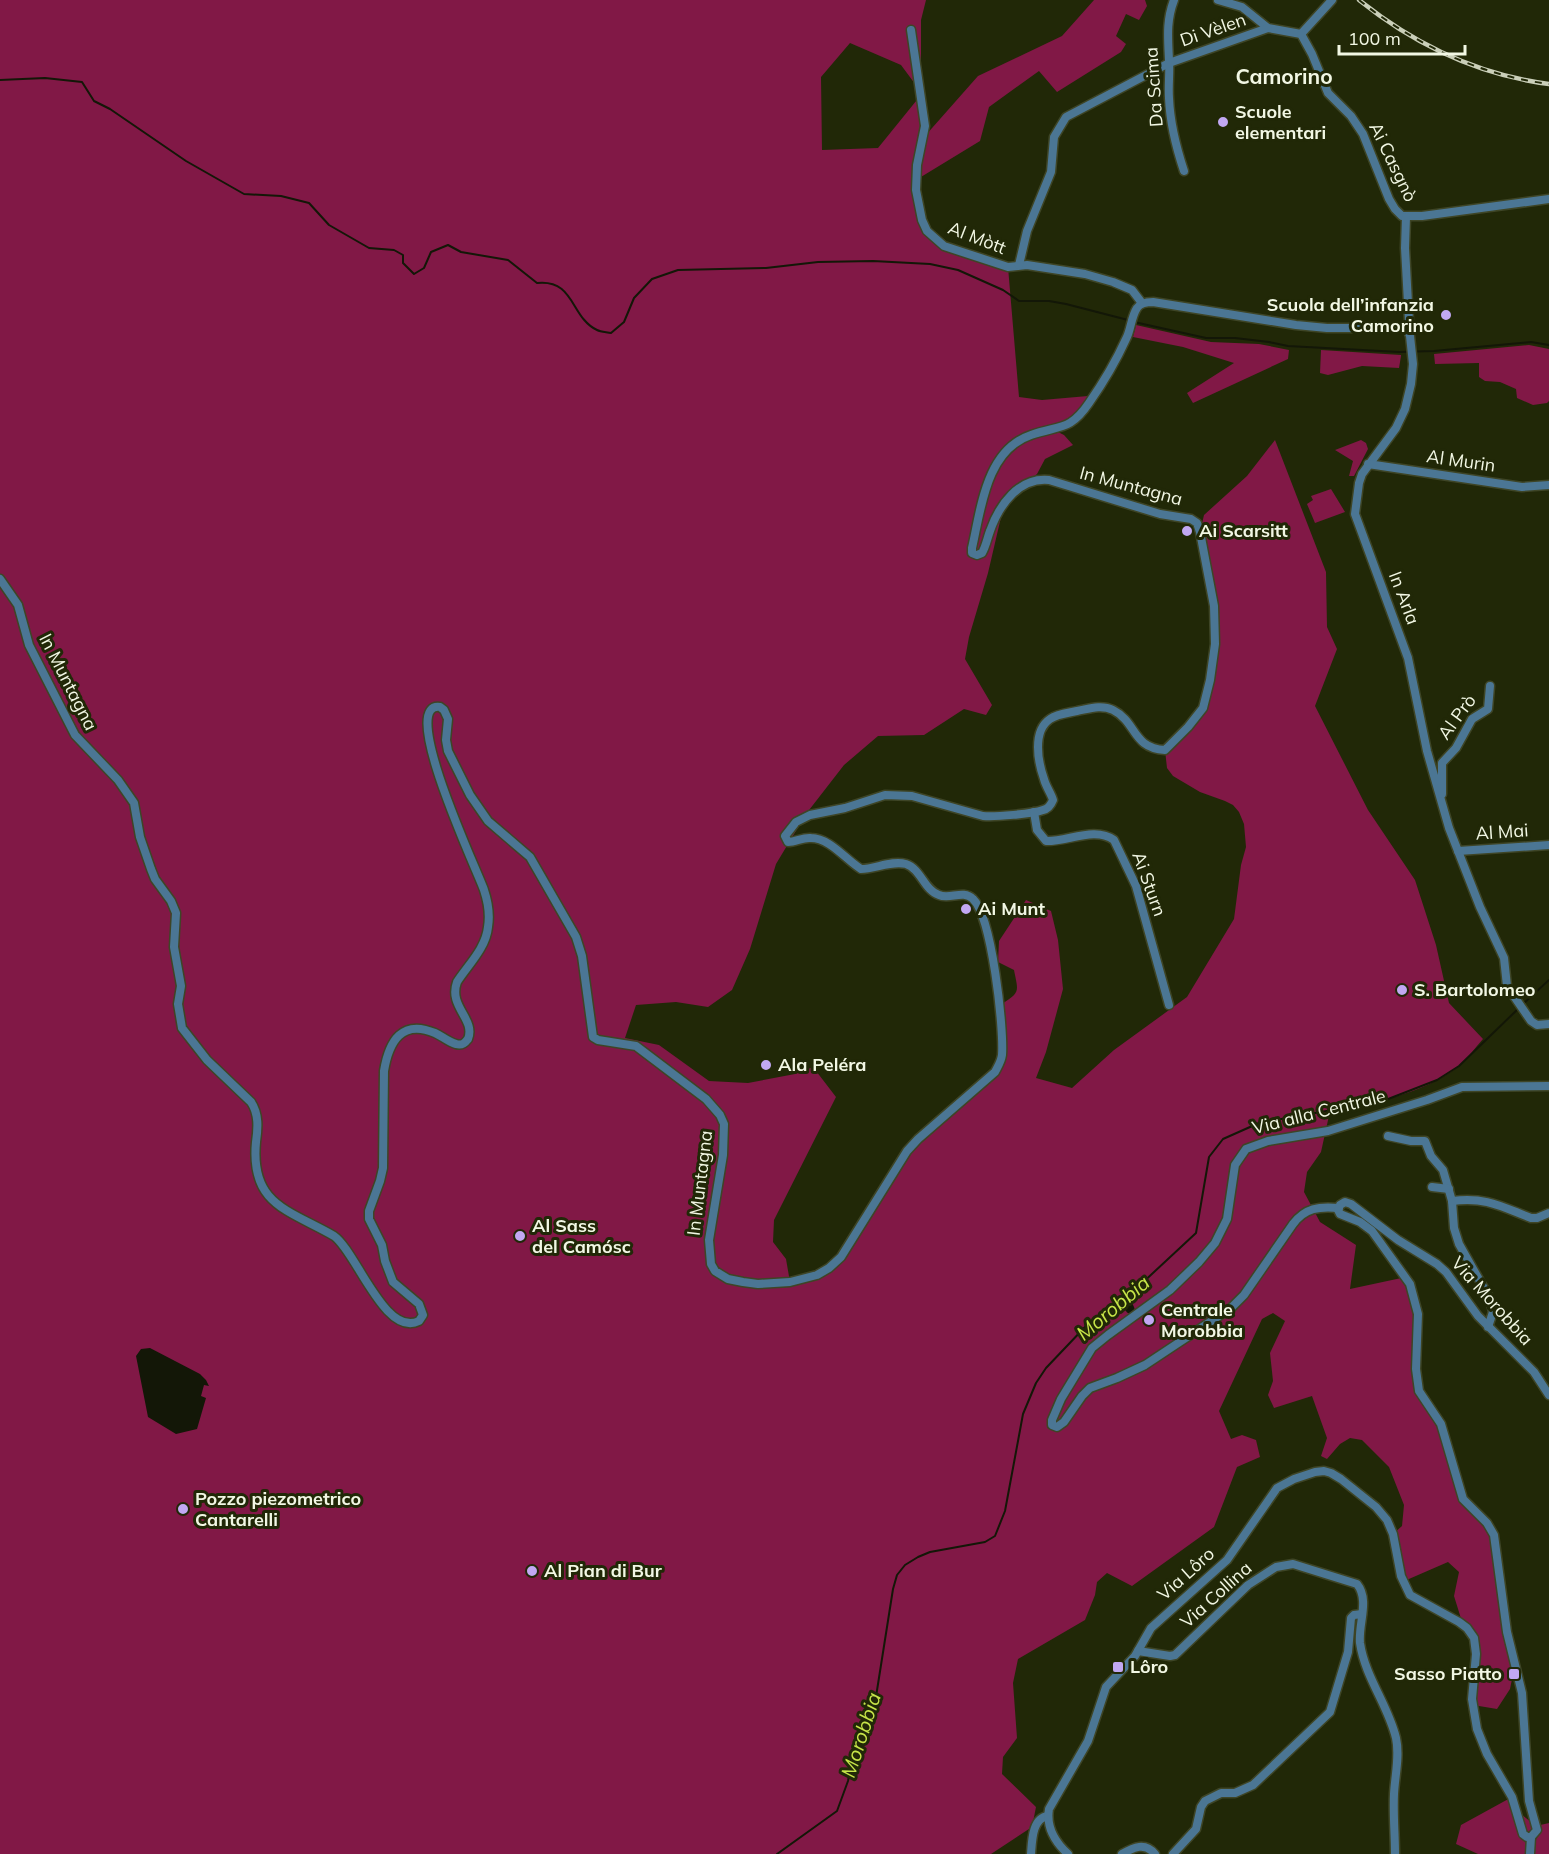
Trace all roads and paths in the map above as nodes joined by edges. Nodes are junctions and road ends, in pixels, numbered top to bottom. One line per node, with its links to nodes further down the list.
1 (1173, 0): 7 (street, Da Scima)
2 (1218, 0): 4 (street)
3 (1332, 0): 6 (street)
4 (1268, 28): 6 (street); 7 (street, Di Vèlen)
5 (911, 30): 11 (street, Al Mòtt)
6 (1301, 34): 10 (street, Ai Casgnò)
7 (1169, 63): 8 (street, Da Scima); 11 (street, Di Vèlen)
8 (1184, 171)
9 (1549, 199): 10 (street)
10 (1406, 217): 13 (street, In Arla)
11 (1018, 265): 12 (street, Al Mòtt)
12 (1142, 303): 13 (street); 19 (street, In Muntagna)
13 (1407, 328): 14 (street, In Arla)
14 (1368, 464): 15 (street, Al Murin); 18 (street, In Arla)
15 (1549, 485)
16 (0, 579): 19 (street, In Muntagna)
17 (1490, 686): 18 (street, Al Prò)
18 (1441, 800): 21 (street, In Arla)
19 (1034, 812): 22 (street, Ai Sturn)
20 (1549, 845): 21 (street, Al Mai)
21 (1458, 851): 23 (street, In Arla)
22 (1169, 1005)
23 (1549, 1024)
24 (1549, 1086): 29 (street, Via alla Centrale)
25 (1388, 1136): 27 (street)
26 (1432, 1187): 27 (street)
27 (1449, 1189): 28 (street)
28 (1452, 1201): 30 (street); 31 (street)
29 (1339, 1206): 31 (street, Via Morobbia); 36 (street)
30 (1549, 1213)
31 (1488, 1327): 32 (street, Via Morobbia)
32 (1549, 1395)
33 (1362, 1614): 34 (street, Via Collina); 41 (street); 42 (street)
34 (1138, 1651): 35 (street, Via Lôro); 36 (street, Via Lôro)
35 (1048, 1816): 37 (street, Via Lôro); 38 (street)
36 (1531, 1837): 43 (street)
37 (1031, 1854)
38 (1068, 1854)
39 (1122, 1854): 40 (street)
40 (1155, 1854)
41 (1173, 1854)
42 (1395, 1854)
43 (1530, 1854)

